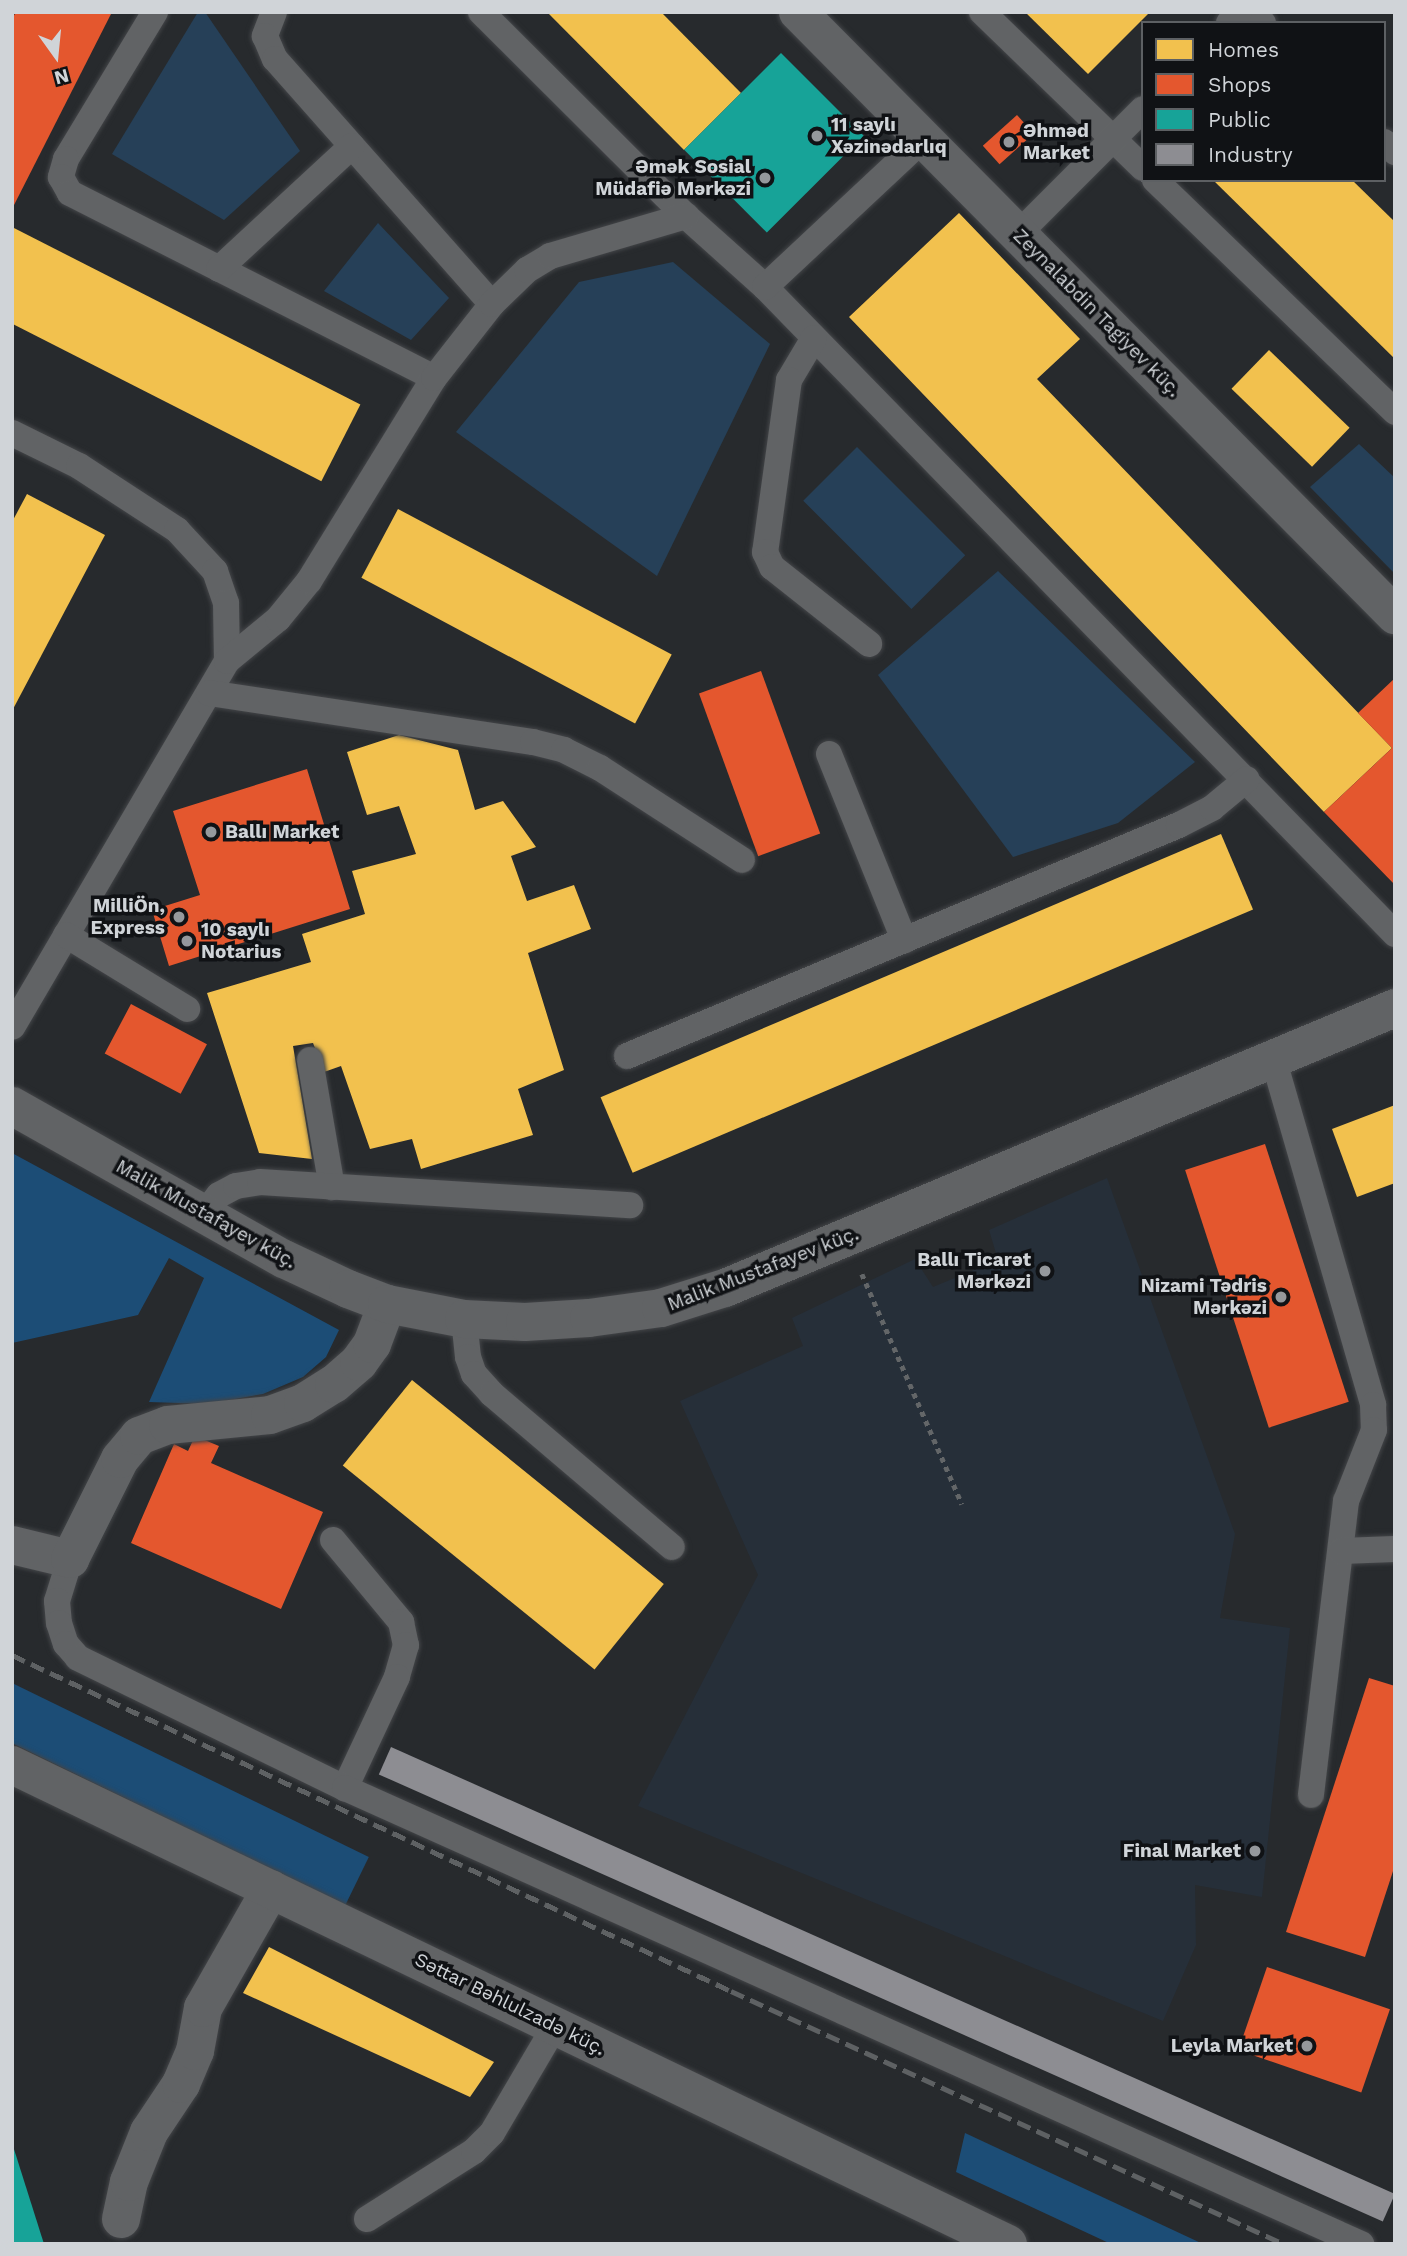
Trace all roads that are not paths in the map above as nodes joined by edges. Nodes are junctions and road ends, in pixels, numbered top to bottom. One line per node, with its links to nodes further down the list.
1 (155, 12): 14 (lane)
2 (274, 12): 9 (lane)
3 (481, 12): 12 (lane)
4 (798, 12): 7 (street, Zeynalabdin Tagiyev küç.)
5 (982, 12): 8 (lane)
6 (1141, 111): 8 (lane)
7 (924, 138): 13 (street, Zeynalabdin Tagiyev küç.); 15 (lane)
8 (1113, 139): 10 (lane); 13 (lane)
9 (352, 146): 14 (lane); 16 (lane)
10 (1141, 166)
11 (1157, 182): 19 (lane)
12 (686, 216): 15 (lane); 16 (lane)
13 (1019, 233): 21 (street, Zeynalabdin Tagiyev küç.)
14 (219, 269): 18 (lane)
15 (765, 287): 17 (lane)
16 (492, 304): 18 (lane)
17 (814, 338): 22 (lane); 26 (lane)
18 (433, 378): 23 (lane)
19 (1395, 412)
20 (12, 433): 23 (lane)
21 (1395, 615)
22 (869, 644)
23 (227, 661): 24 (lane)
24 (209, 693): 27 (lane); 29 (lane)
25 (829, 754): 30 (lane)
26 (1247, 779): 28 (lane); 30 (lane)
27 (742, 860)
28 (1395, 934)
29 (66, 935): 32 (lane); 33 (lane)
30 (904, 940): 34 (lane)
31 (1395, 1008): 36 (street, Malik Mustafayev küç.)
32 (187, 1009)
33 (12, 1027)
34 (628, 1056)
35 (310, 1060): 38 (lane)
36 (1274, 1061): 42 (street, Malik Mustafayev küç.); 47 (lane)
37 (12, 1106): 40 (street, Malik Mustafayev küç.)
38 (332, 1187): 39 (lane); 40 (lane)
39 (630, 1205)
40 (204, 1214): 41 (street, Malik Mustafayev küç.)
41 (387, 1304): 42 (street, Malik Mustafayev küç.); 48 (street)
42 (464, 1320): 45 (lane)
43 (333, 1540): 50 (lane)
44 (12, 1545): 48 (street)
45 (672, 1547)
46 (1395, 1549): 47 (lane)
47 (1341, 1551): 51 (lane)
48 (70, 1559): 50 (lane)
49 (12, 1765): 52 (street, Səttar Bəhlulzadə küç.)
50 (345, 1788): 57 (lane)
51 (1311, 1795)
52 (271, 1889): 53 (street, Səttar Bəhlulzadə küç.); 54 (street)
53 (555, 2026): 55 (lane); 56 (street, Səttar Bəhlulzadə küç.)
54 (121, 2219)
55 (367, 2219)
56 (1008, 2244)
57 (1361, 2244)

